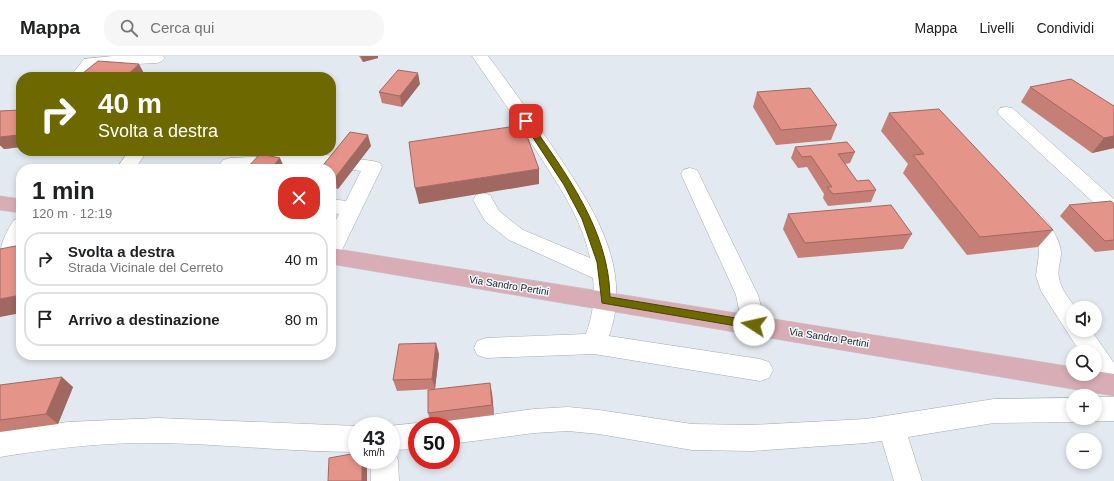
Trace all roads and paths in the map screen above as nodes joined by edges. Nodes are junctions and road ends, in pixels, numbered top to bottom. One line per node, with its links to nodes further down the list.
1 (480, 56): 18 (street)
2 (157, 58): 3 (street)
3 (82, 72)
4 (1006, 112): 13 (street)
5 (230, 164): 12 (street)
6 (690, 174): 21 (street)
7 (483, 200): 18 (street)
8 (1017, 201): 20 (street)
9 (0, 203): 10 (main road)
10 (16, 205)
11 (336, 207): 12 (street)
12 (352, 209): 15 (street)
13 (1114, 210)
14 (16, 234): 16 (street)
15 (336, 240)
16 (16, 249)
17 (336, 257): 19 (main road, Via Sandro Pertini)
18 (604, 273): 19 (street)
19 (606, 300): 21 (main road, Via Sandro Pertini); 22 (street)
20 (1066, 312)
21 (754, 325): 26 (main road, Via Sandro Pertini)
22 (594, 344): 23 (street); 25 (street)
23 (486, 348)
24 (1102, 366): 26 (street)
25 (760, 370)
26 (1114, 384)
27 (1102, 409): 28 (street)
28 (1114, 409)
29 (1066, 410): 30 (street)
30 (891, 427): 31 (street); 36 (street)
31 (460, 431)
32 (348, 439): 33 (street)
33 (0, 444)
34 (384, 469): 35 (street)
35 (385, 481)
36 (908, 481)

